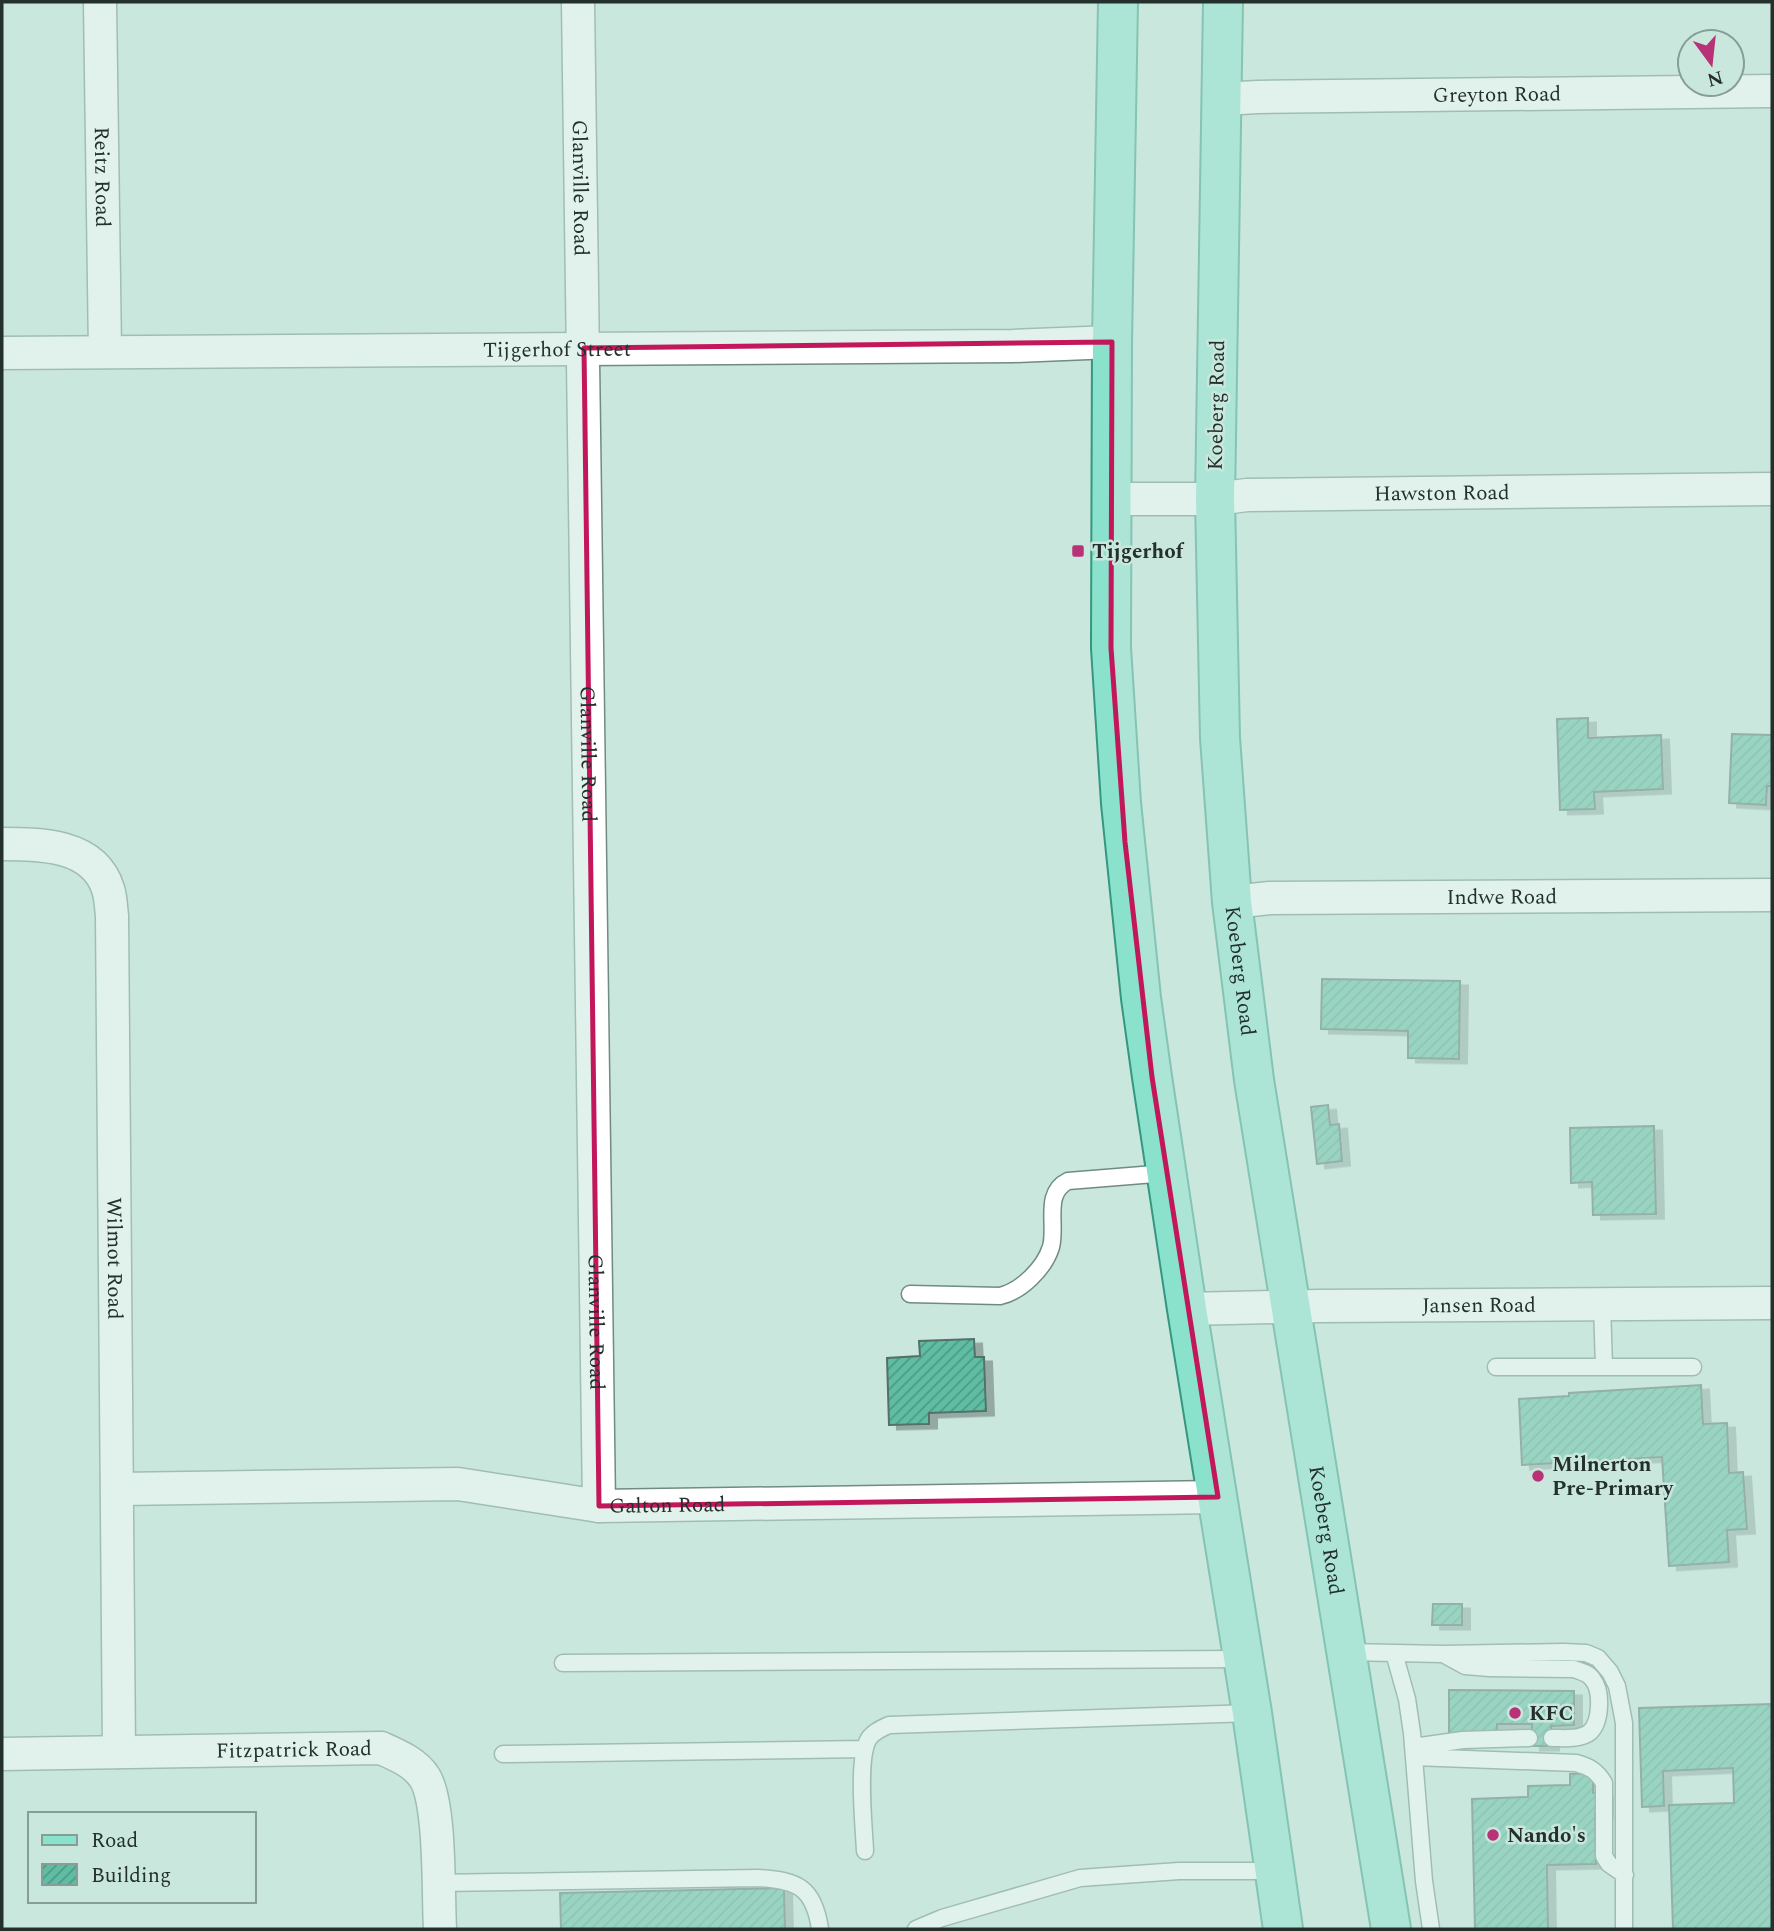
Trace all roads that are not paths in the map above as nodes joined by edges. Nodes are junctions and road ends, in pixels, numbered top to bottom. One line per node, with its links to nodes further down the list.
1 (100, 2): 9 (street, Reitz Road)
2 (578, 2): 8 (street, Glanville Road)
3 (1118, 2): 7 (main road)
4 (1223, 2): 6 (main road, Koeberg Road)
5 (1772, 91): 6 (street, Greyton Road)
6 (1221, 99): 13 (main road, Koeberg Road)
7 (1112, 342): 8 (street, Tijgerhof Street); 12 (main road)
8 (584, 348): 9 (street, Tijgerhof Street); 28 (street, Glanville Road)
9 (105, 352): 10 (street, Tijgerhof Street)
10 (2, 353)
11 (1772, 489): 13 (street, Hawston Road)
12 (1111, 499): 13 (street, Hawston Road); 17 (main road)
13 (1215, 499): 16 (main road, Koeberg Road)
14 (2, 844): 26 (street, Wilmot Road)
15 (1772, 895): 16 (street, Indwe Road)
16 (1231, 902): 21 (main road, Koeberg Road)
17 (1167, 1173): 18 (lane); 22 (main road)
18 (911, 1294)
19 (1772, 1303): 20 (street, Jansen Road)
20 (1602, 1305): 21 (street, Jansen Road); 24 (lane)
21 (1290, 1308): 22 (street, Jansen Road); 29 (main road, Koeberg Road)
22 (1187, 1309): 27 (main road)
23 (1496, 1367): 24 (lane)
24 (1604, 1367): 25 (lane)
25 (1693, 1367)
26 (119, 1489): 28 (street, Galton Road); 38 (street, Wilmot Road)
27 (1218, 1497): 28 (street, Galton Road); 32 (main road)
28 (599, 1506)
29 (1347, 1652): 30 (lane); 50 (main road, Koeberg Road)
30 (1394, 1653): 31 (lane); 39 (lane)
31 (1443, 1654): 36 (lane); 44 (lane)
32 (1243, 1659): 33 (lane); 34 (main road)
33 (562, 1663)
34 (1252, 1713): 37 (lane); 43 (main road)
35 (1529, 1738): 39 (lane)
36 (1552, 1738)
37 (865, 1749): 41 (lane); 42 (lane)
38 (119, 1752): 40 (street, Fitzpatrick Road); 45 (street, Fitzpatrick Road)
39 (1414, 1752): 44 (lane); 51 (lane)
40 (2, 1754)
41 (503, 1754)
42 (865, 1851)
43 (1274, 1871): 48 (lane); 49 (main road)
44 (1625, 1875): 52 (lane)
45 (438, 1883): 46 (street, Fitzpatrick Road); 47 (lane)
46 (440, 1929)
47 (820, 1929)
48 (916, 1929)
49 (1283, 1929)
50 (1391, 1929)
51 (1431, 1929)
52 (1624, 1929)

